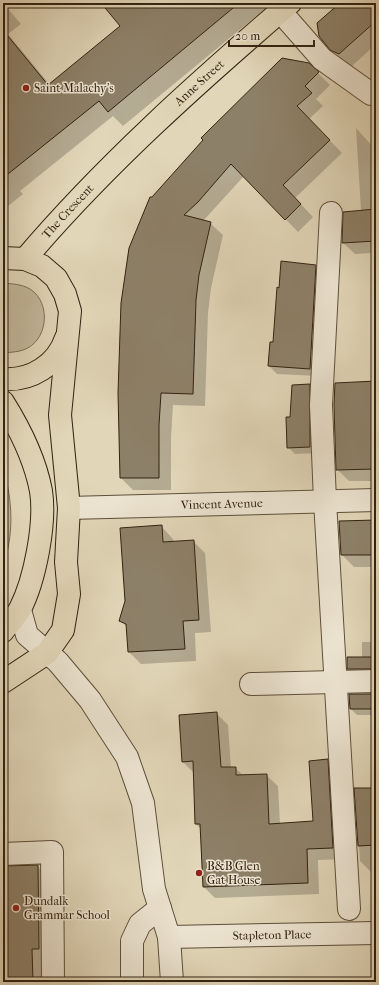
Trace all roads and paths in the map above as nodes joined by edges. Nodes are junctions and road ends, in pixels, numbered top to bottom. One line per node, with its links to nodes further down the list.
1 (285, 7): 2 (street); 3 (main road, Anne Street)
2 (374, 97)
3 (112, 166): 6 (main road, The Crescent)
4 (331, 213): 11 (street)
5 (3, 258): 6 (main road)
6 (25, 259): 7 (main road)
7 (69, 330): 8 (main road); 12 (main road)
8 (3, 379)
9 (3, 402): 13 (main road)
10 (376, 500): 11 (street, Vincent Avenue)
11 (324, 501): 12 (street, Vincent Avenue); 16 (street)
12 (68, 508): 15 (main road)
13 (20, 610): 14 (main road); 15 (street)
14 (3, 631)
15 (47, 653): 18 (main road); 21 (street)
16 (335, 681): 17 (street); 19 (street); 22 (street)
17 (376, 681)
18 (3, 682)
19 (251, 684)
20 (3, 854): 25 (street)
21 (160, 908): 24 (street); 26 (street)
22 (349, 909)
23 (376, 933): 24 (street, Stapleton Place)
24 (168, 936): 27 (street)
25 (53, 982)
26 (132, 982)
27 (172, 982)

